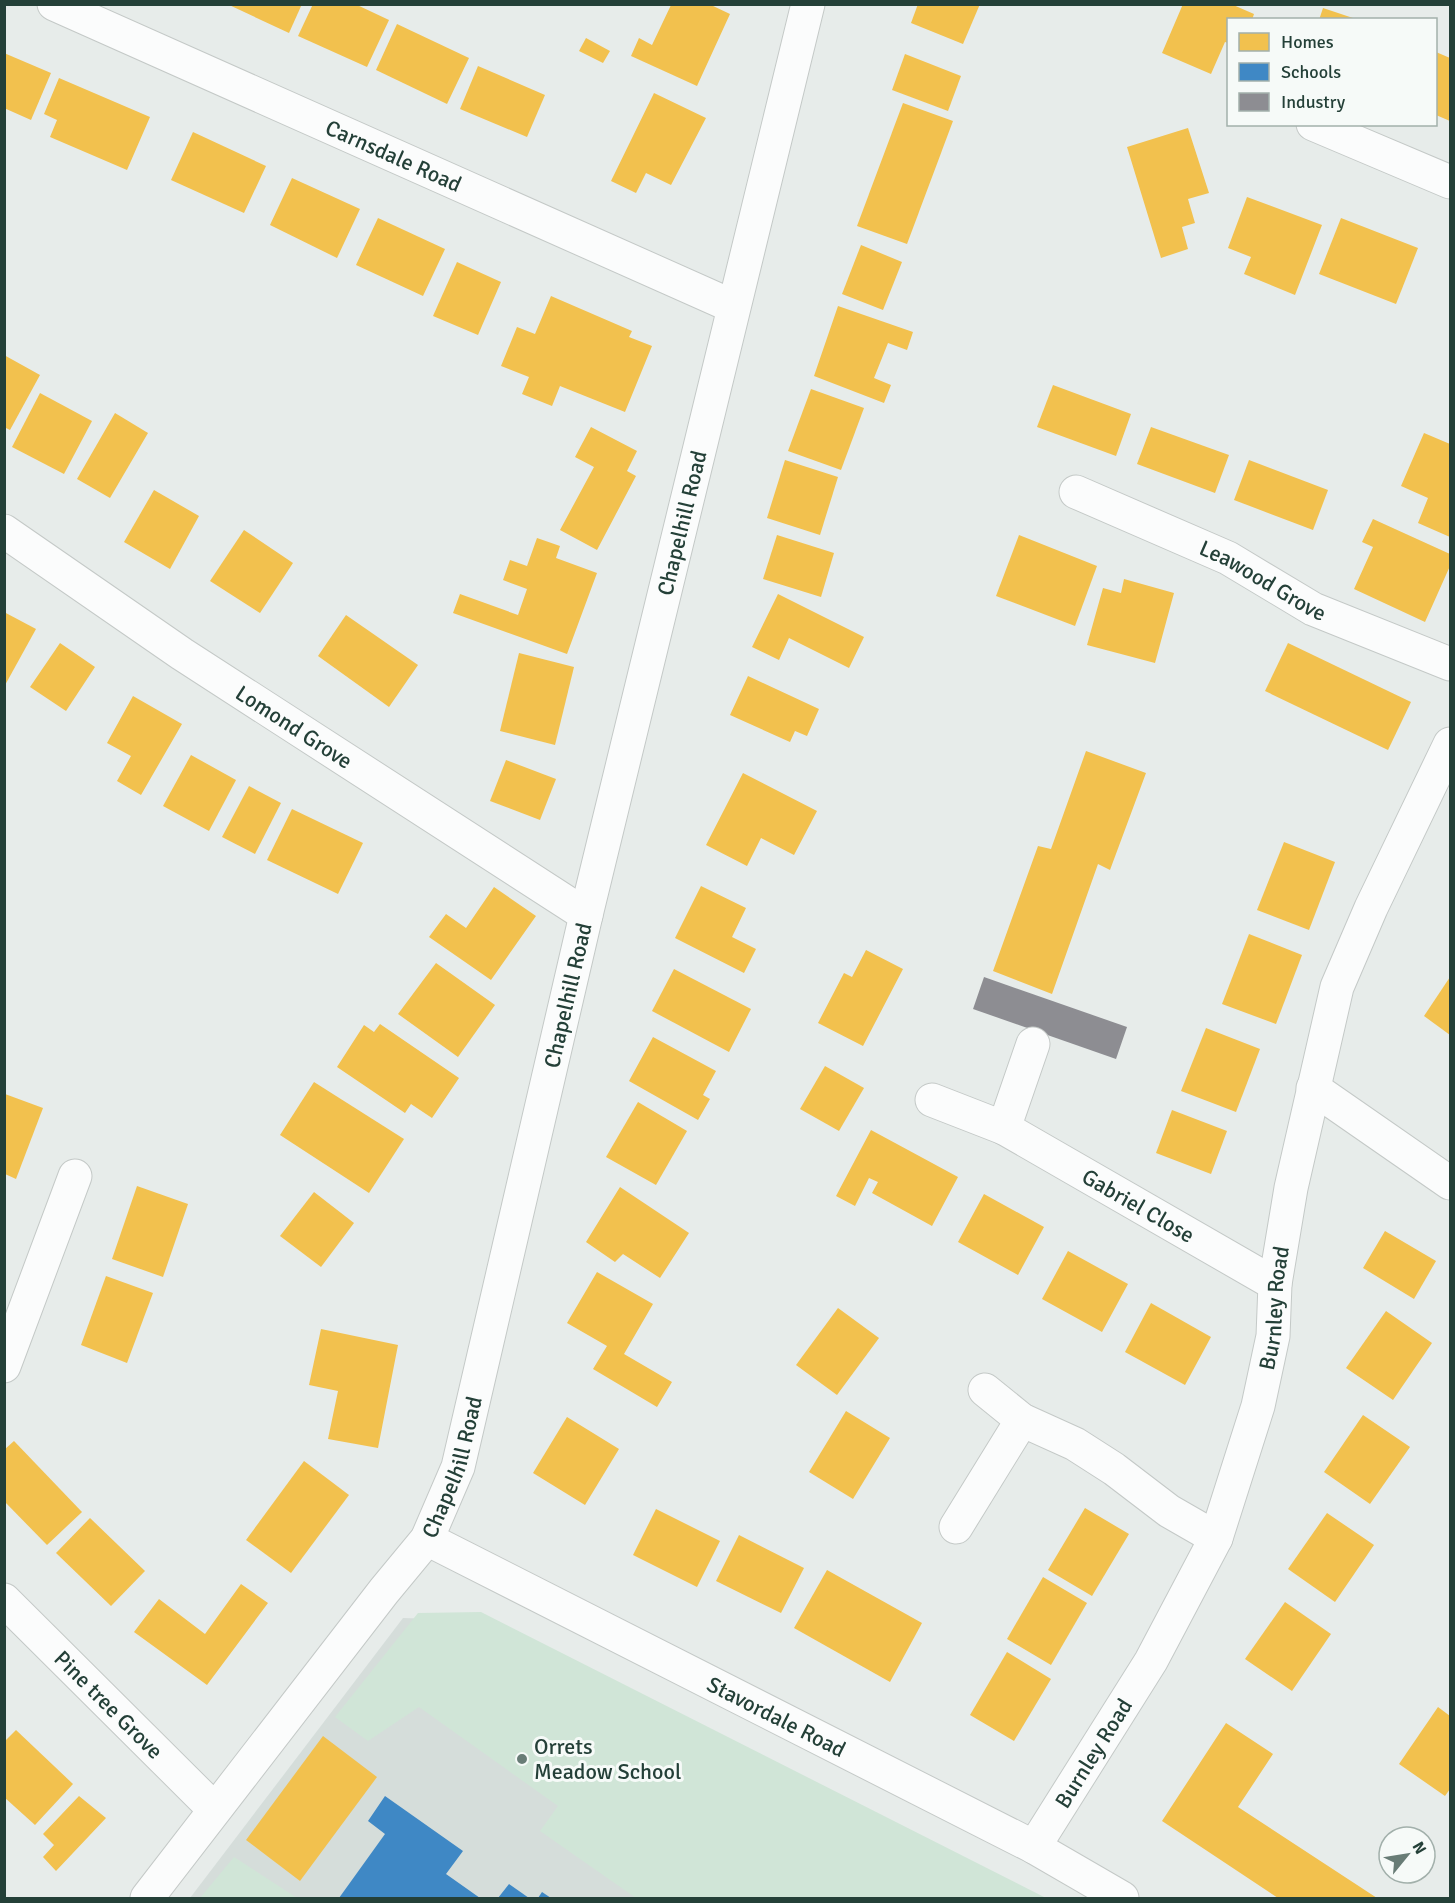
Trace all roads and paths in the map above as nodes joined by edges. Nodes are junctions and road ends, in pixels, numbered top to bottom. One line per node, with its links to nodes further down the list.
1 (54, 4): 5 (street, Carnsdale Road)
2 (808, 4): 5 (street, Chapelhill Road)
3 (1318, 126): 4 (street)
4 (1450, 182)
5 (732, 306): 10 (street, Chapelhill Road)
6 (1076, 492): 8 (street, Leawood Grove)
7 (4, 531): 10 (street, Lomond Grove)
8 (1450, 664)
9 (1450, 744): 12 (street, Burnley Road)
10 (586, 915): 23 (street, Chapelhill Road)
11 (1033, 1044): 14 (street)
12 (1313, 1088): 16 (street); 17 (street, Burnley Road)
13 (932, 1100): 14 (street, Gabriel Close)
14 (1004, 1128): 17 (street, Gabriel Close)
15 (75, 1176): 18 (street)
16 (1450, 1183)
17 (1275, 1284): 22 (street, Burnley Road)
18 (4, 1366)
19 (985, 1390): 20 (street)
20 (1022, 1420): 21 (street); 22 (street)
21 (956, 1527)
22 (1216, 1538): 26 (street, Burnley Road)
23 (427, 1539): 25 (street, Chapelhill Road); 26 (street, Stavordale Road)
24 (4, 1600): 25 (street, Pine tree Grove)
25 (214, 1809): 27 (street, Chapelhill Road)
26 (1034, 1847): 28 (street, Stavordale Road)
27 (147, 1899)
28 (1122, 1899)

